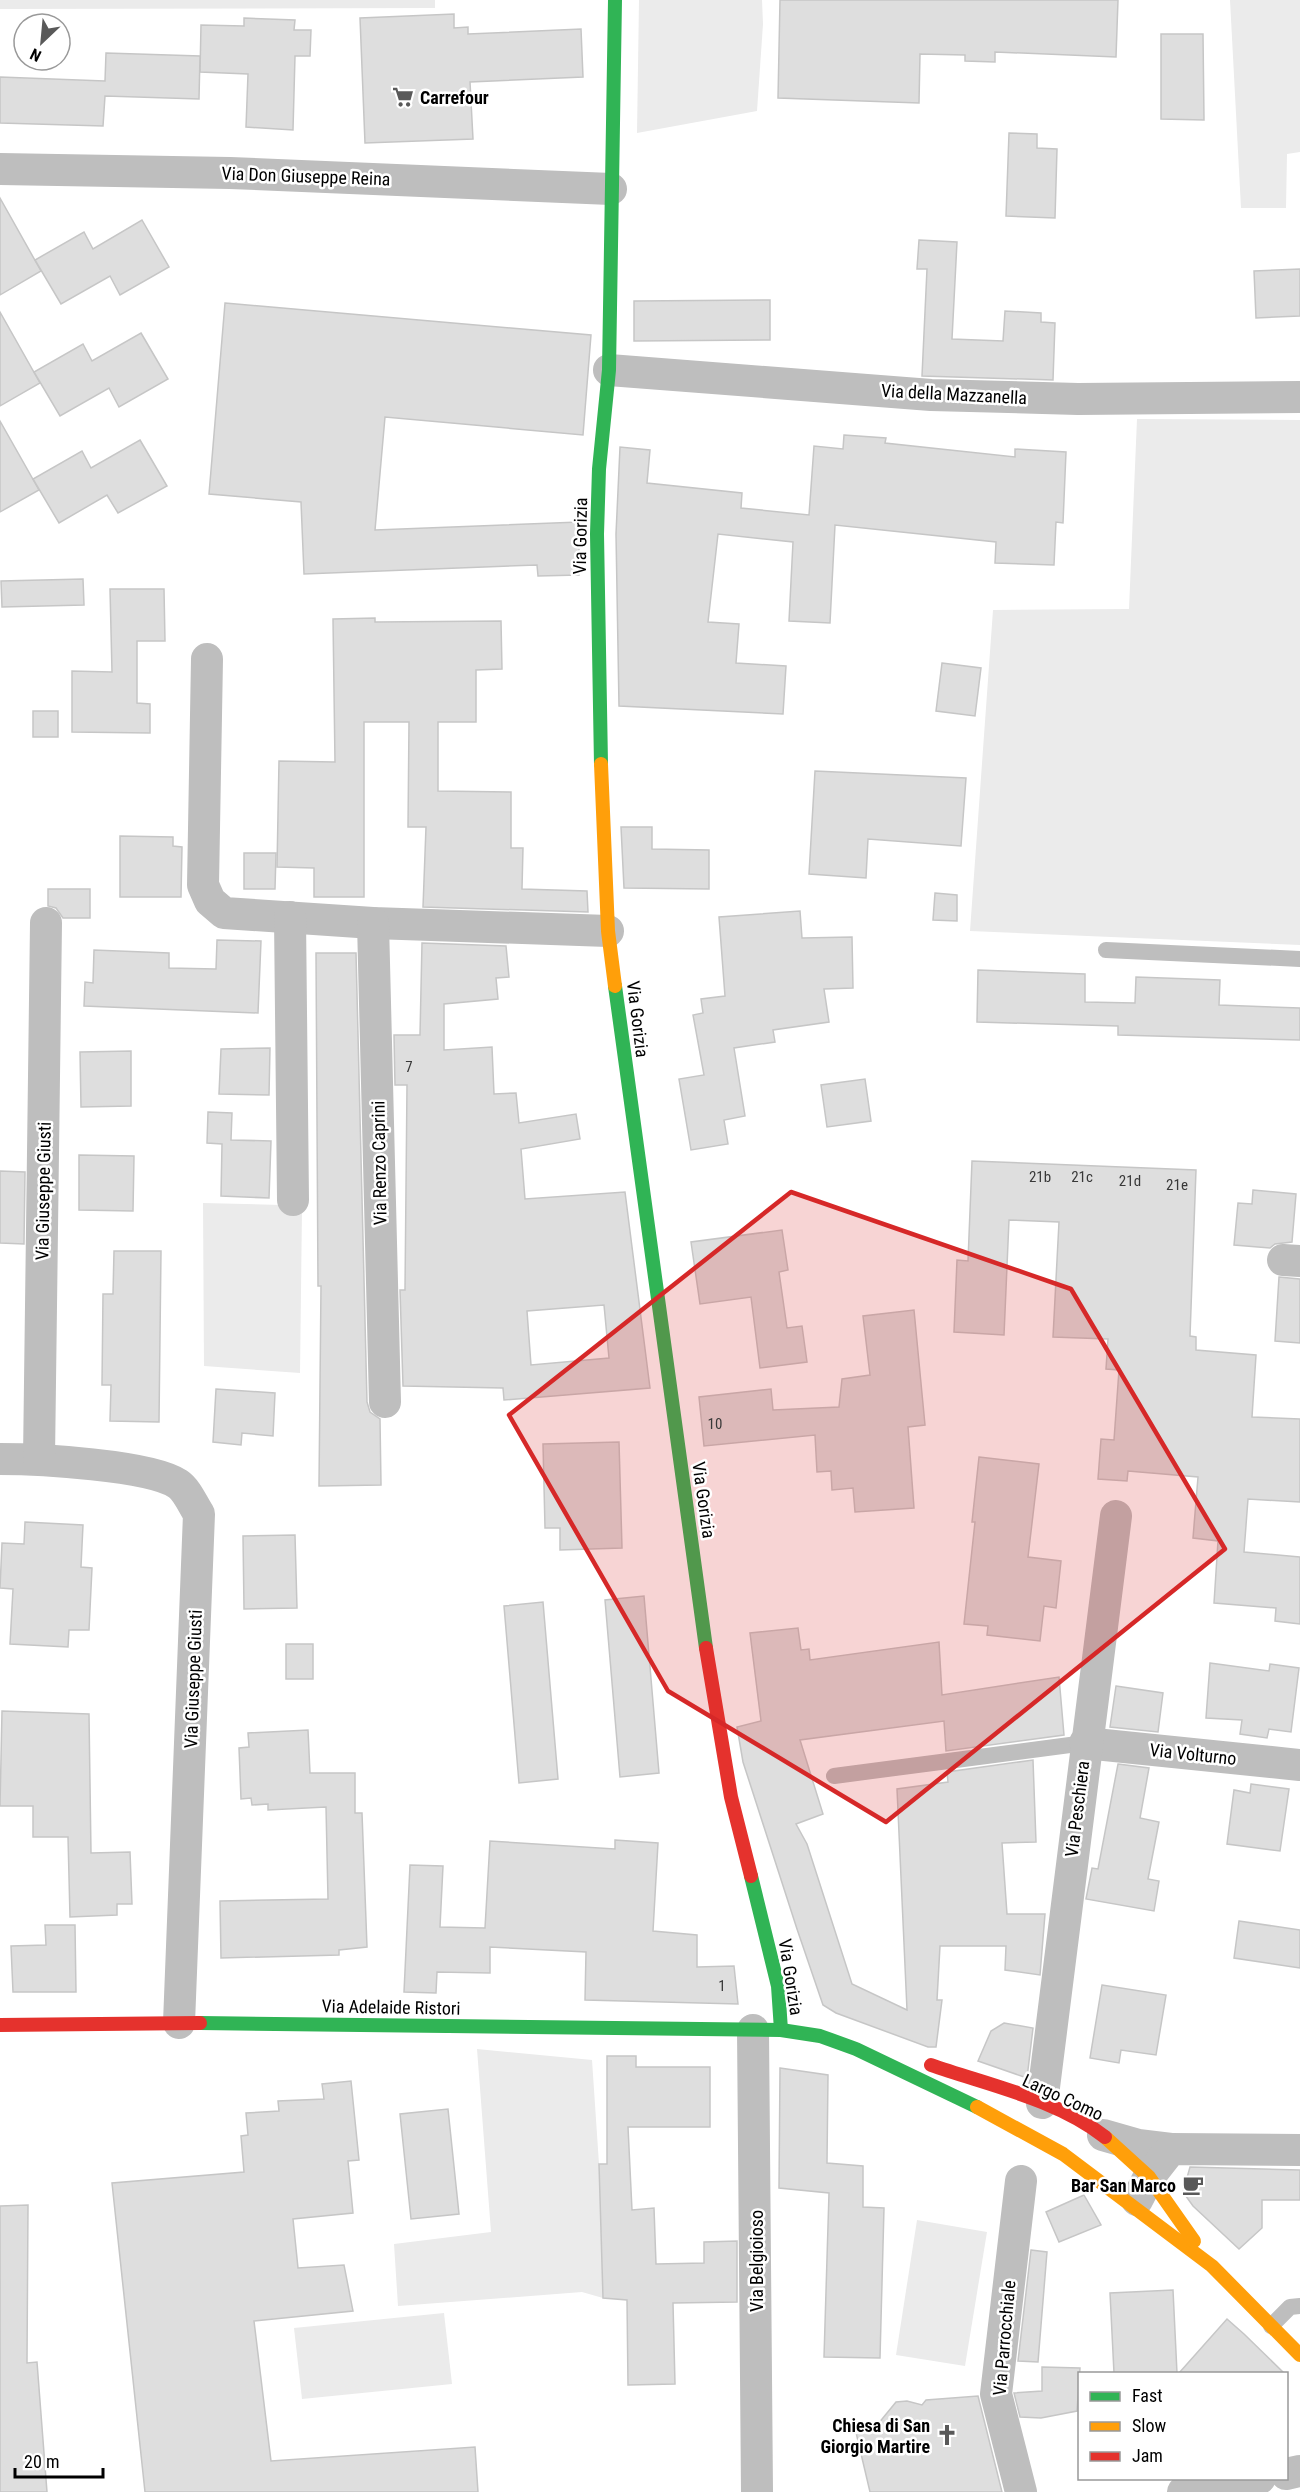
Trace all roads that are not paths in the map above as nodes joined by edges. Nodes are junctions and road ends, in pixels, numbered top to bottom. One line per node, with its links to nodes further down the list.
1 (615, 0): 3 (street, Via Gorizia)
2 (0, 169): 3 (street, Via Don Giuseppe Reina)
3 (611, 189): 4 (street, Via Gorizia)
4 (609, 370): 5 (street, Via della Mazzanella); 10 (street, Via Gorizia)
5 (1300, 396)
6 (207, 659): 7 (street)
7 (290, 917): 9 (street); 13 (street)
8 (46, 923): 16 (street, Via Giuseppe Giusti)
9 (373, 923): 10 (street); 14 (street, Via Renzo Caprini)
10 (608, 931): 23 (street, Via Gorizia)
11 (1106, 950): 12 (lane)
12 (1300, 959)
13 (292, 1200)
14 (385, 1402)
15 (0, 1458): 16 (street, Via Giuseppe Giusti)
16 (39, 1459): 21 (street, Via Giuseppe Giusti)
17 (1116, 1516): 18 (street, Via Peschiera)
18 (1085, 1743): 19 (street, Via Volturno); 20 (lane); 25 (street, Via Peschiera)
19 (1300, 1765)
20 (834, 1776)
21 (179, 2023): 22 (street, Via Adelaide Ristori); 23 (street, Via Adelaide Ristori)
22 (0, 2025)
23 (767, 2030): 24 (street, Largo Como); 37 (street, Via Belgioioso)
24 (856, 2049): 25 (street, Largo Como); 31 (street, Largo Como)
25 (1042, 2103): 26 (street, Largo Como)
26 (1103, 2135): 27 (street); 29 (street, Largo Como)
27 (1171, 2149): 28 (street); 29 (street)
28 (1300, 2150)
29 (1149, 2177): 31 (street); 32 (street, Largo Como)
30 (1021, 2181): 38 (street, Via Parrocchiale)
31 (1134, 2206): 32 (street, Largo Como)
32 (1212, 2266): 34 (street)
33 (1300, 2306): 34 (lane)
34 (1271, 2326): 35 (street)
35 (1300, 2355)
36 (1249, 2480): 39 (street)
37 (758, 2492)
38 (1022, 2492)
39 (1182, 2492)

